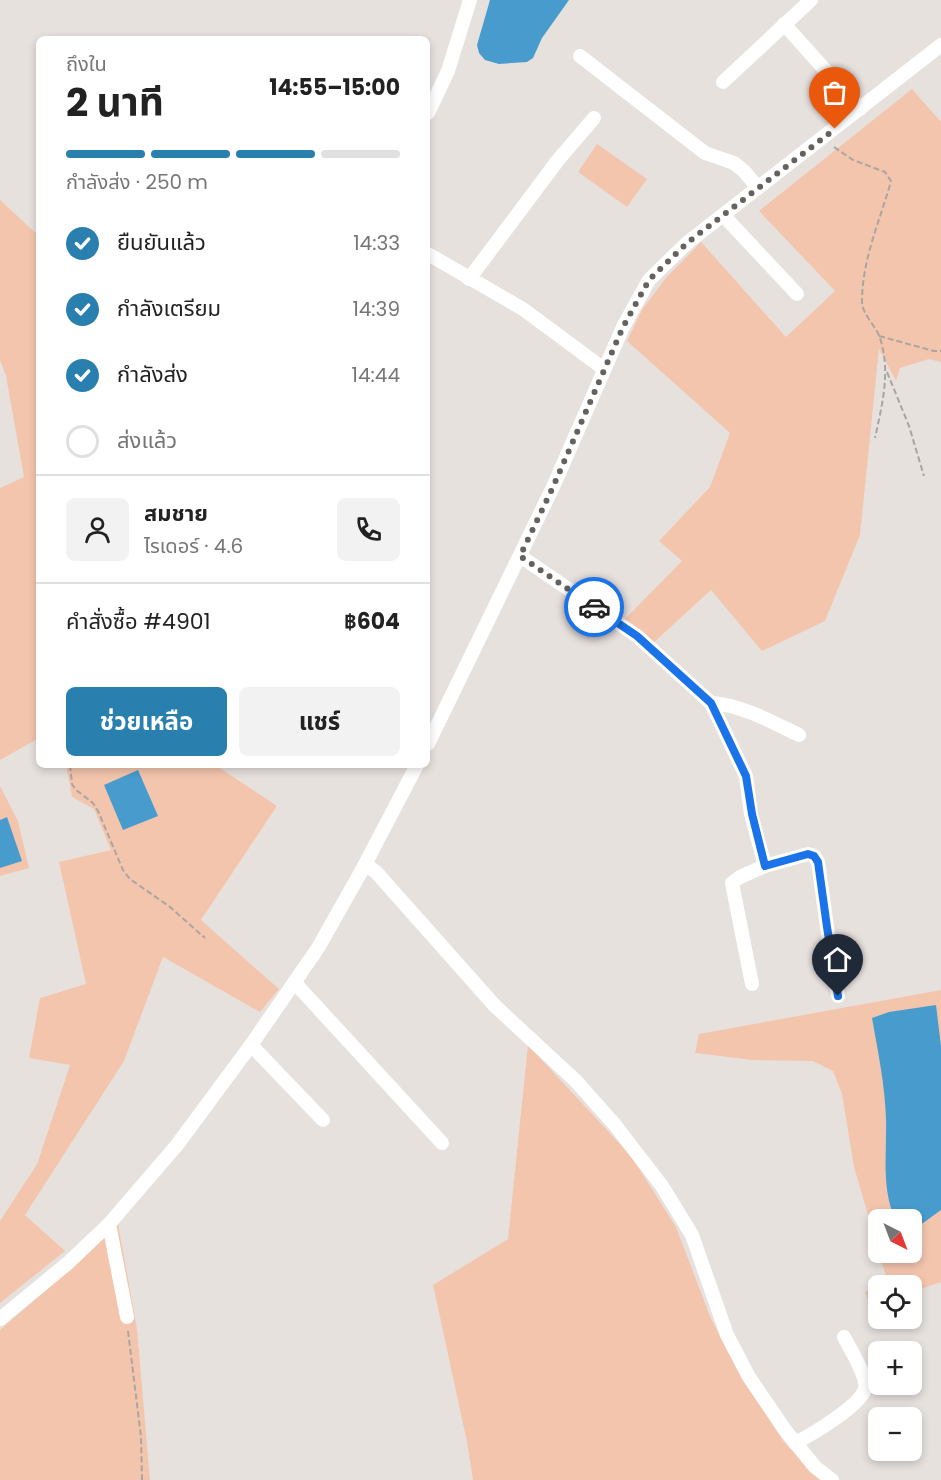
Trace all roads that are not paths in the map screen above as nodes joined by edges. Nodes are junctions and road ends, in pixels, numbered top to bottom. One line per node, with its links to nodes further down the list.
1 (470, 0): 7 (street)
2 (811, 0): 3 (street)
3 (784, 24): 6 (street); 8 (street)
4 (941, 45): 8 (street)
5 (580, 56): 10 (street)
6 (723, 82)
7 (430, 109)
8 (860, 109): 10 (street)
9 (594, 118): 13 (street)
10 (758, 188): 11 (street)
11 (723, 215): 14 (street); 15 (street)
12 (430, 255): 13 (street)
13 (469, 279): 15 (street)
14 (797, 294)
15 (604, 369): 16 (street)
16 (520, 556): 17 (street); 19 (street)
17 (711, 703): 18 (street); 22 (street)
18 (799, 735)
19 (430, 740)
20 (415, 768): 21 (street)
21 (365, 864): 23 (street); 33 (street)
22 (765, 866): 24 (street); 25 (street)
23 (295, 983): 26 (street); 28 (street)
24 (752, 984)
25 (838, 996)
26 (251, 1045): 27 (street); 29 (street)
27 (322, 1119)
28 (442, 1143)
29 (109, 1224): 30 (street); 31 (street)
30 (127, 1317)
31 (0, 1319)
32 (844, 1337): 33 (street)
33 (795, 1443): 34 (street)
34 (832, 1480)

